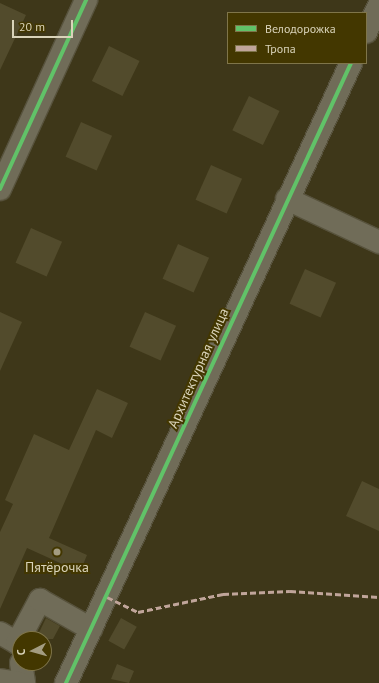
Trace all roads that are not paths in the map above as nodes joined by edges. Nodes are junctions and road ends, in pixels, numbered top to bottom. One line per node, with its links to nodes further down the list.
1 (86, 0): 5 (street)
2 (379, 5): 3 (street)
3 (367, 30)
4 (351, 64): 6 (street, Архитектурная улица)
5 (0, 189)
6 (287, 199): 7 (street); 8 (street, Архитектурная улица)
7 (379, 242)
8 (91, 629): 9 (street); 14 (street, Архитектурная улица)
9 (24, 631)
10 (20, 671): 13 (street)
11 (0, 680): 12 (street)
12 (20, 683)
13 (24, 683)
14 (66, 683)

